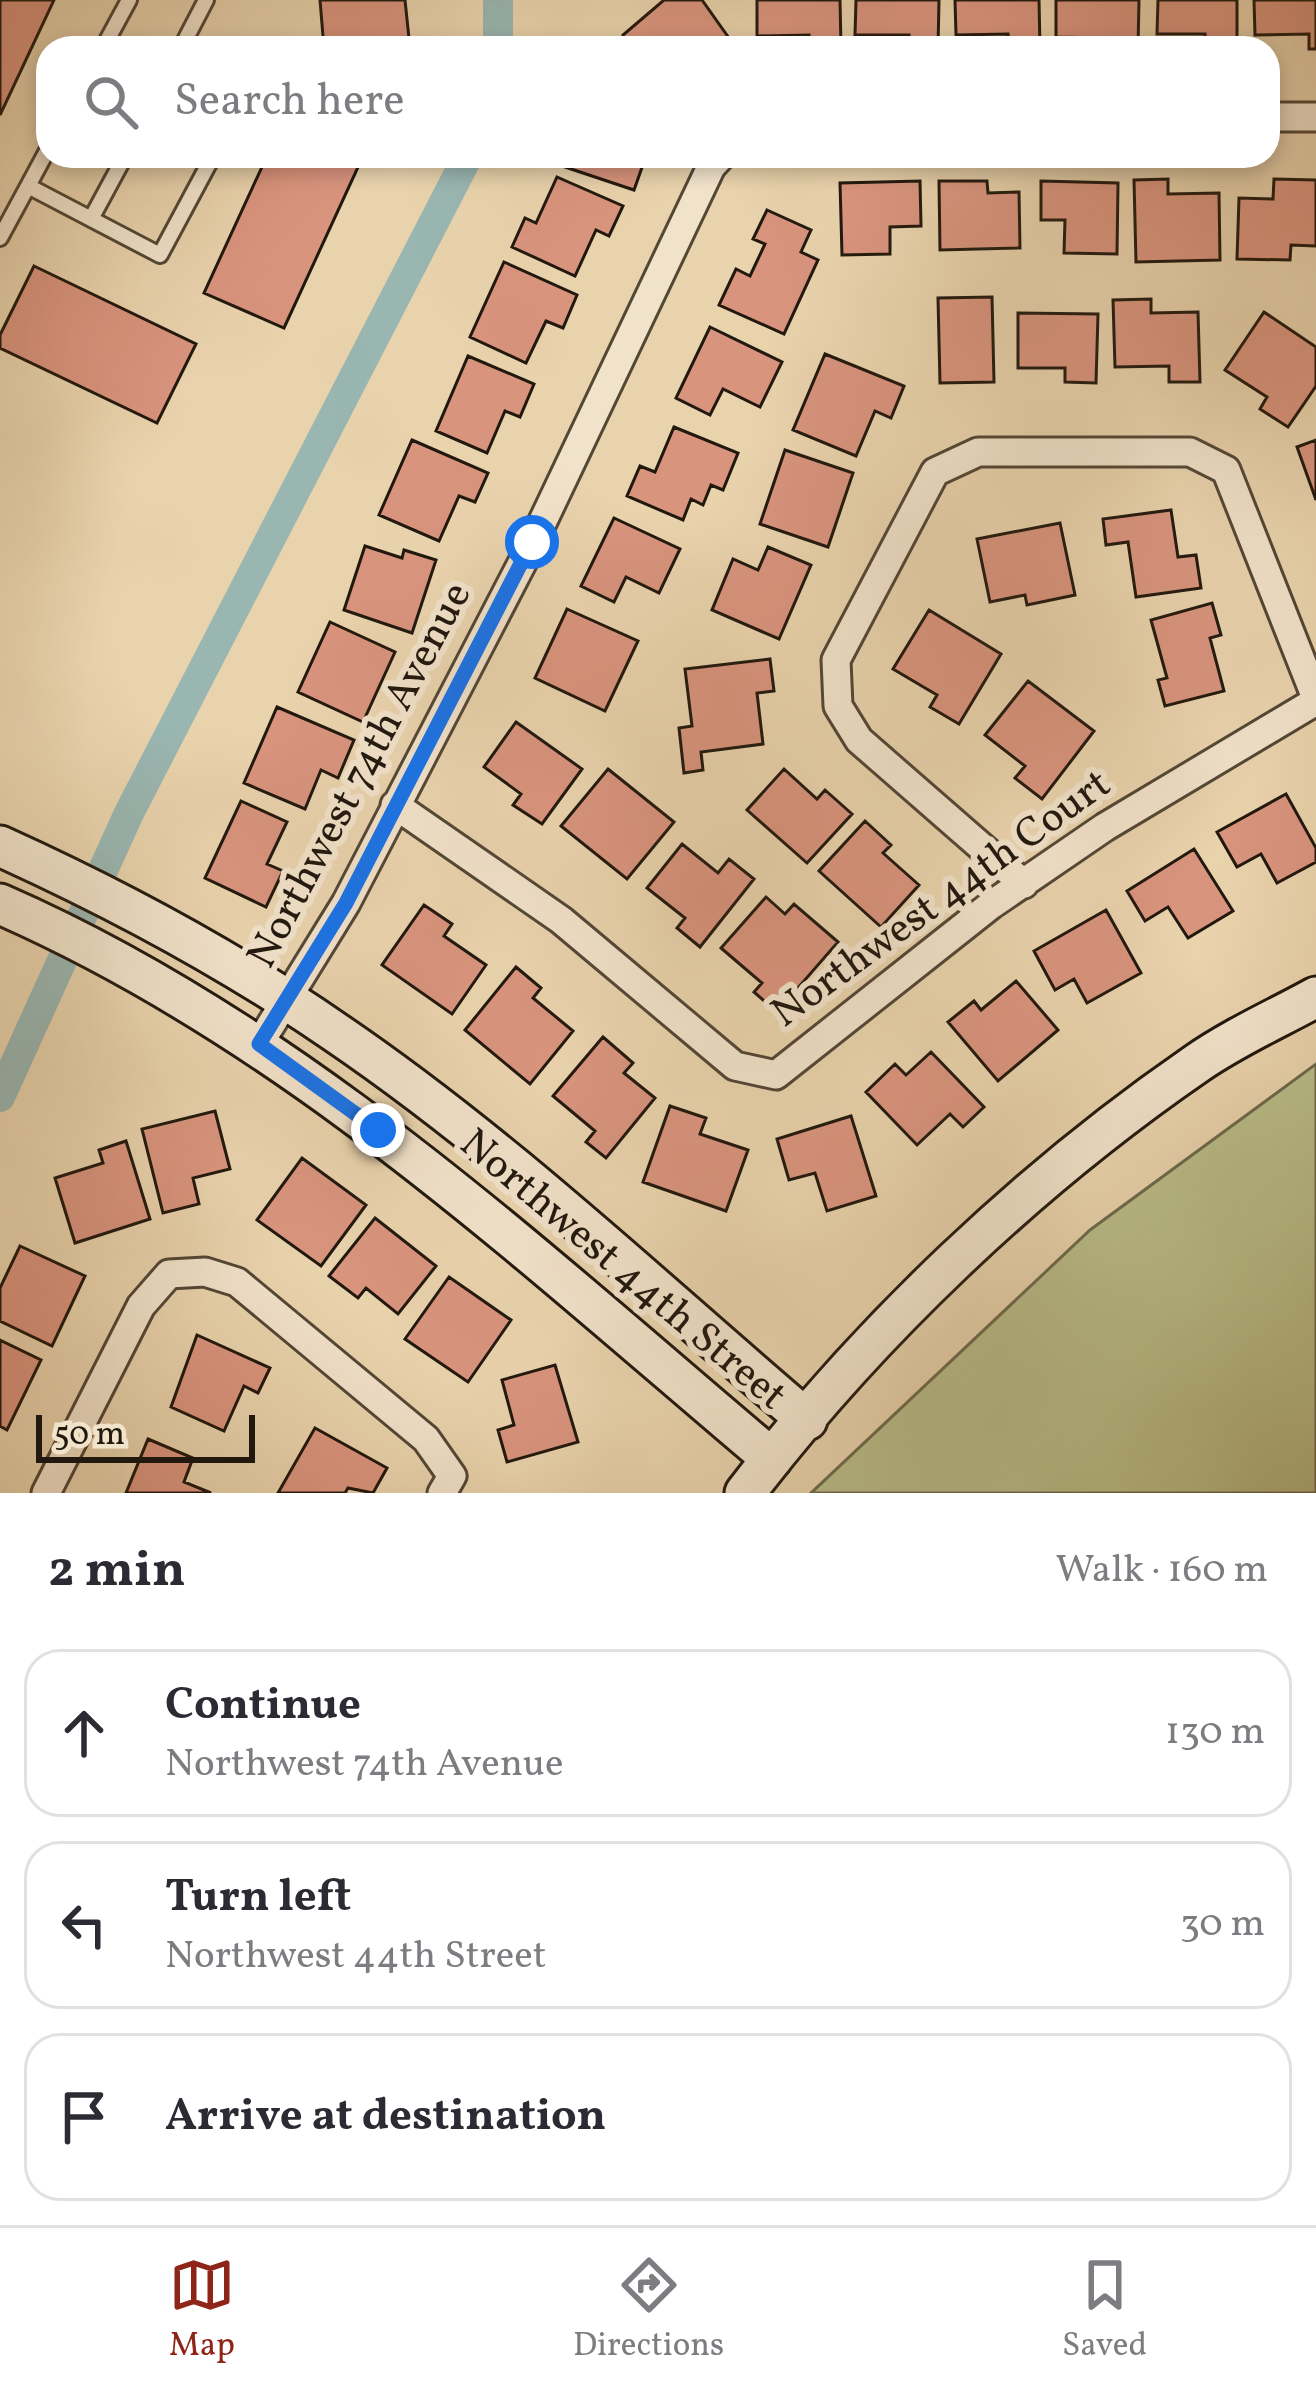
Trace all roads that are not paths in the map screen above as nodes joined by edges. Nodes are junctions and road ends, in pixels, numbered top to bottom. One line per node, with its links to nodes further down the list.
1 (129, 0): 3 (lane)
2 (206, 0): 4 (lane)
3 (110, 36)
4 (187, 36)
5 (1280, 117): 6 (street)
6 (1316, 117)
7 (38, 168): 11 (lane)
8 (118, 168): 12 (lane)
9 (207, 168): 12 (lane)
10 (711, 168): 15 (street, Northwest 74th Avenue)
11 (28, 186): 12 (lane); 13 (lane)
12 (92, 219)
13 (0, 238)
14 (1316, 699): 17 (street, Northwest 44th Court); 17 (street)
15 (395, 805): 17 (street, Northwest 44th Court); 20 (street, Northwest 74th Avenue)
16 (0, 846): 20 (street, Northwest 44th Street)
17 (1024, 884)
18 (0, 904): 21 (street, Northwest 44th Street)
19 (1316, 997): 22 (street, Northwest 44th Street)
20 (289, 1001): 21 (street, Northwest 74th Avenue); 22 (street, Northwest 44th Street)
21 (259, 1044): 23 (street, Northwest 44th Street)
22 (807, 1420): 23 (street, Northwest 44th Street)
23 (772, 1459): 26 (street)
24 (447, 1485): 25 (street)
25 (46, 1493)
26 (746, 1493)

